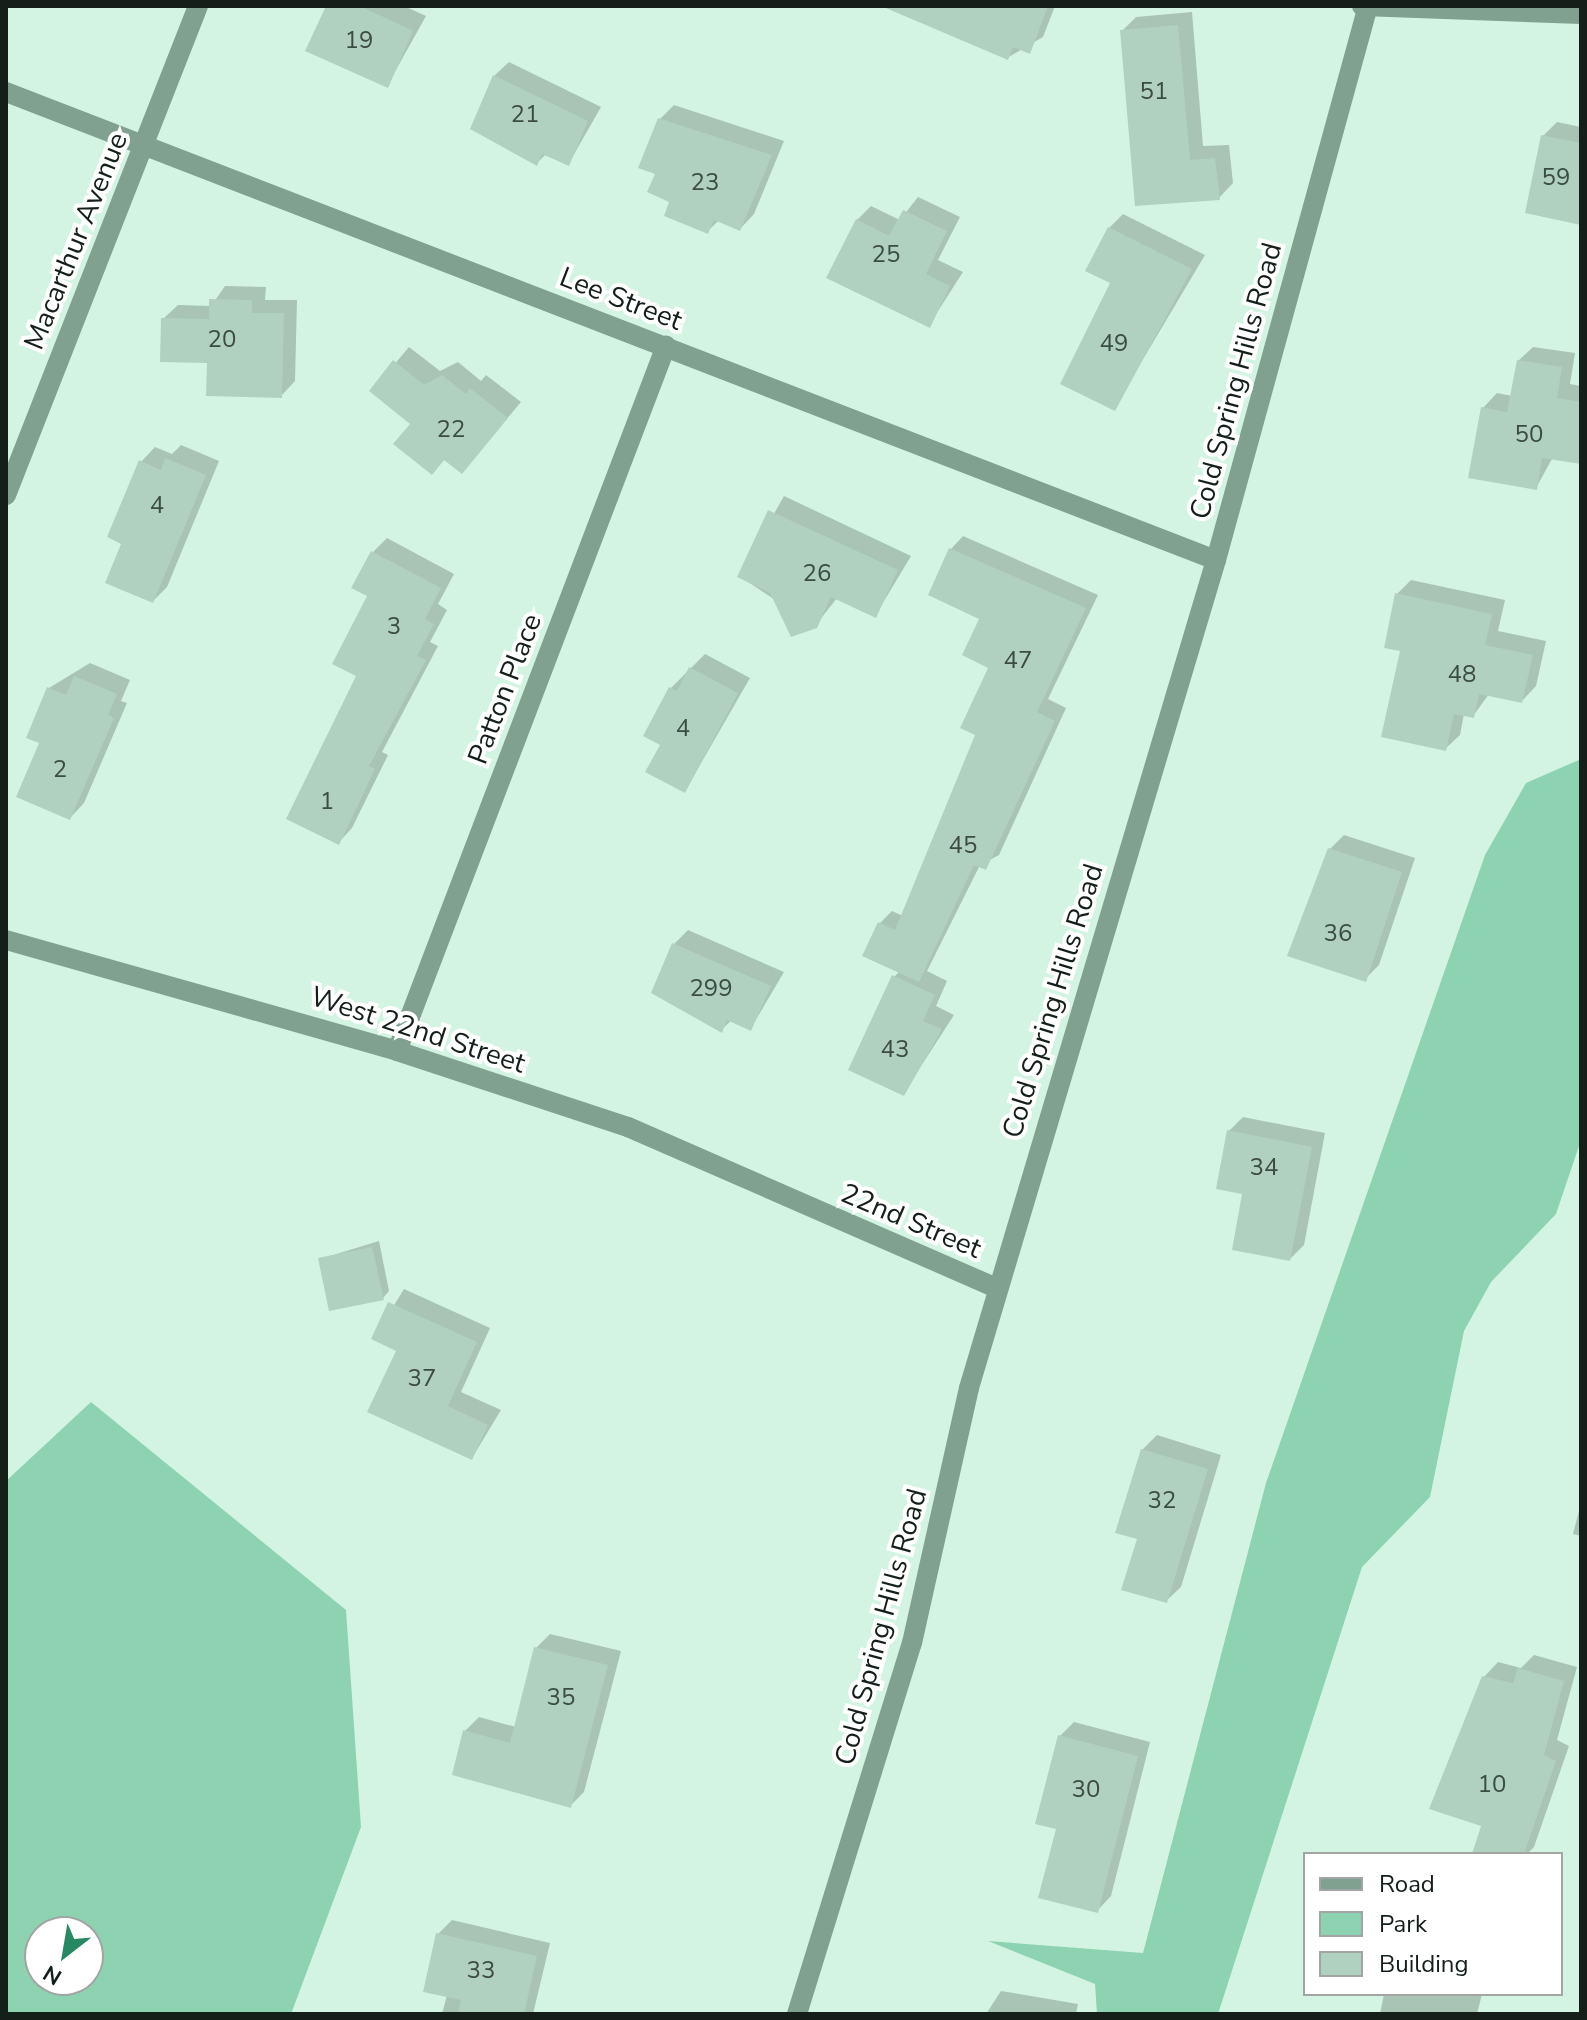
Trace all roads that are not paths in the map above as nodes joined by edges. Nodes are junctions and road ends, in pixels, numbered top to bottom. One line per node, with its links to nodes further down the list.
1 (198, 6): 5 (street, Macarthur Avenue)
2 (1366, 7): 3 (street); 8 (street, Cold Spring Hills Road)
3 (1581, 14)
4 (6, 92): 5 (street, Lee Street)
5 (144, 146): 6 (street, Lee Street); 7 (street, Macarthur Avenue)
6 (666, 346): 8 (street, Lee Street); 10 (street, Patton Place)
7 (6, 495)
8 (1216, 560): 12 (street, Cold Spring Hills Road)
9 (6, 940): 10 (street, West 22nd Street)
10 (397, 1051): 11 (street, West 22nd Street)
11 (803, 1204): 12 (street, 22nd Street)
12 (998, 1289): 13 (street, Cold Spring Hills Road)
13 (797, 2014)

